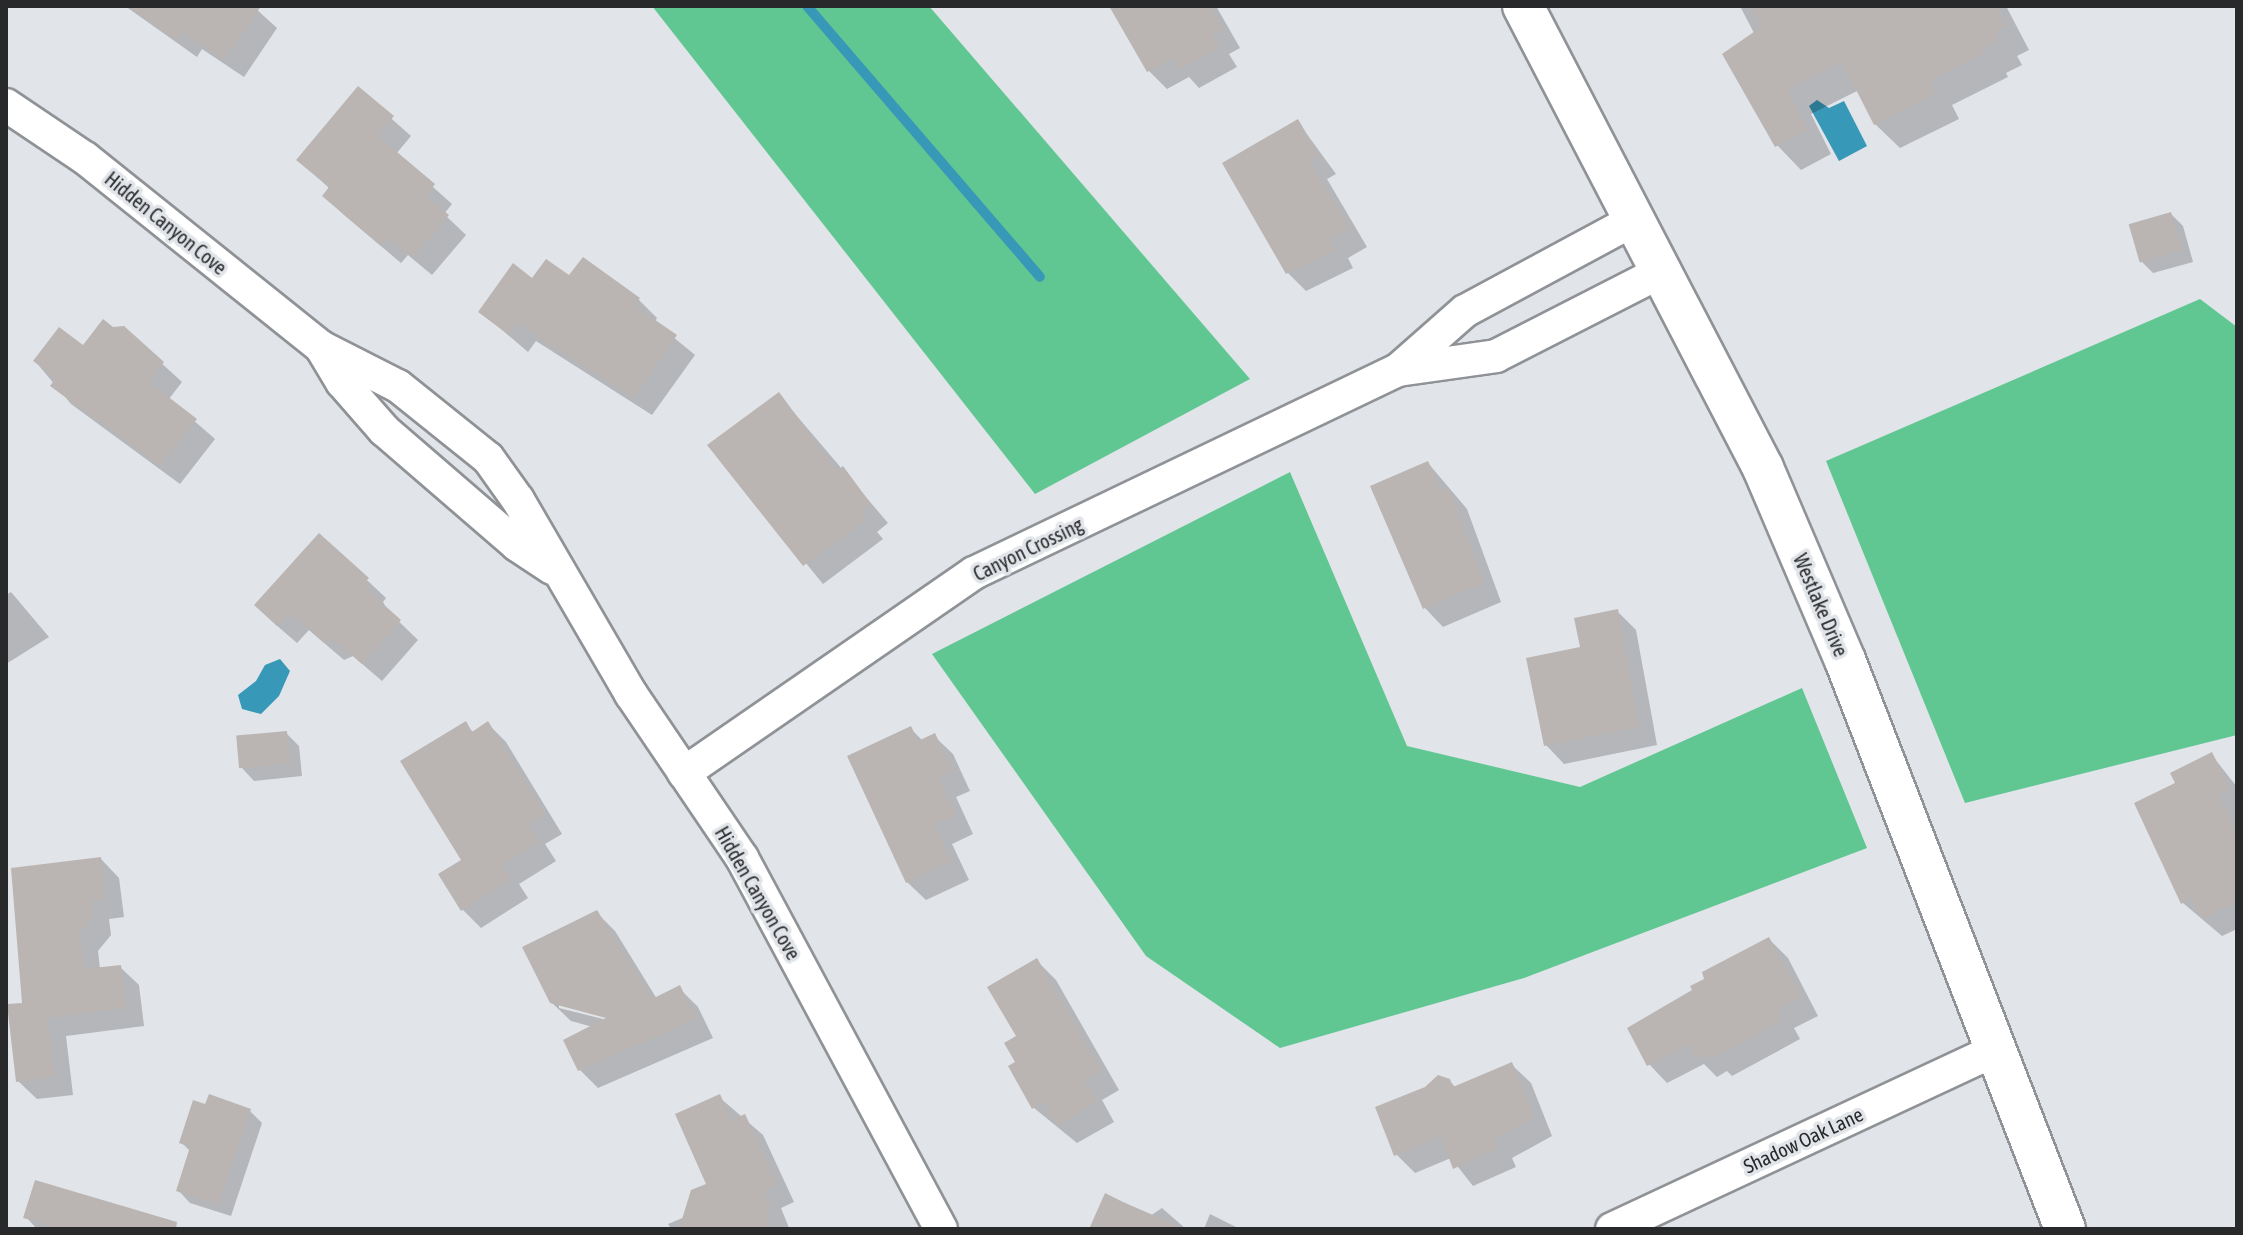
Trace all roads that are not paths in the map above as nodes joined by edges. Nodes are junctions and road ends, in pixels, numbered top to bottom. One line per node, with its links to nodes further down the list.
1 (1523, 6): 3 (street, Westlake Drive)
2 (6, 105): 5 (street, Hidden Canyon Cove)
3 (1636, 219): 4 (street, Westlake Drive); 6 (street, Canyon Crossing)
4 (1664, 270): 6 (street, Canyon Crossing); 9 (street, Westlake Drive)
5 (321, 347): 7 (street, Hidden Canyon Cove); 7 (street, Hidden Canyon Cove)
6 (1398, 370): 8 (street, Canyon Crossing)
7 (554, 570): 8 (street, Hidden Canyon Cove)
8 (684, 773): 10 (street, Hidden Canyon Cove)
9 (1993, 1051): 11 (street, Shadow Oak Lane); 12 (street, Westlake Drive)
10 (941, 1229)
11 (1612, 1229)
12 (2065, 1229)

